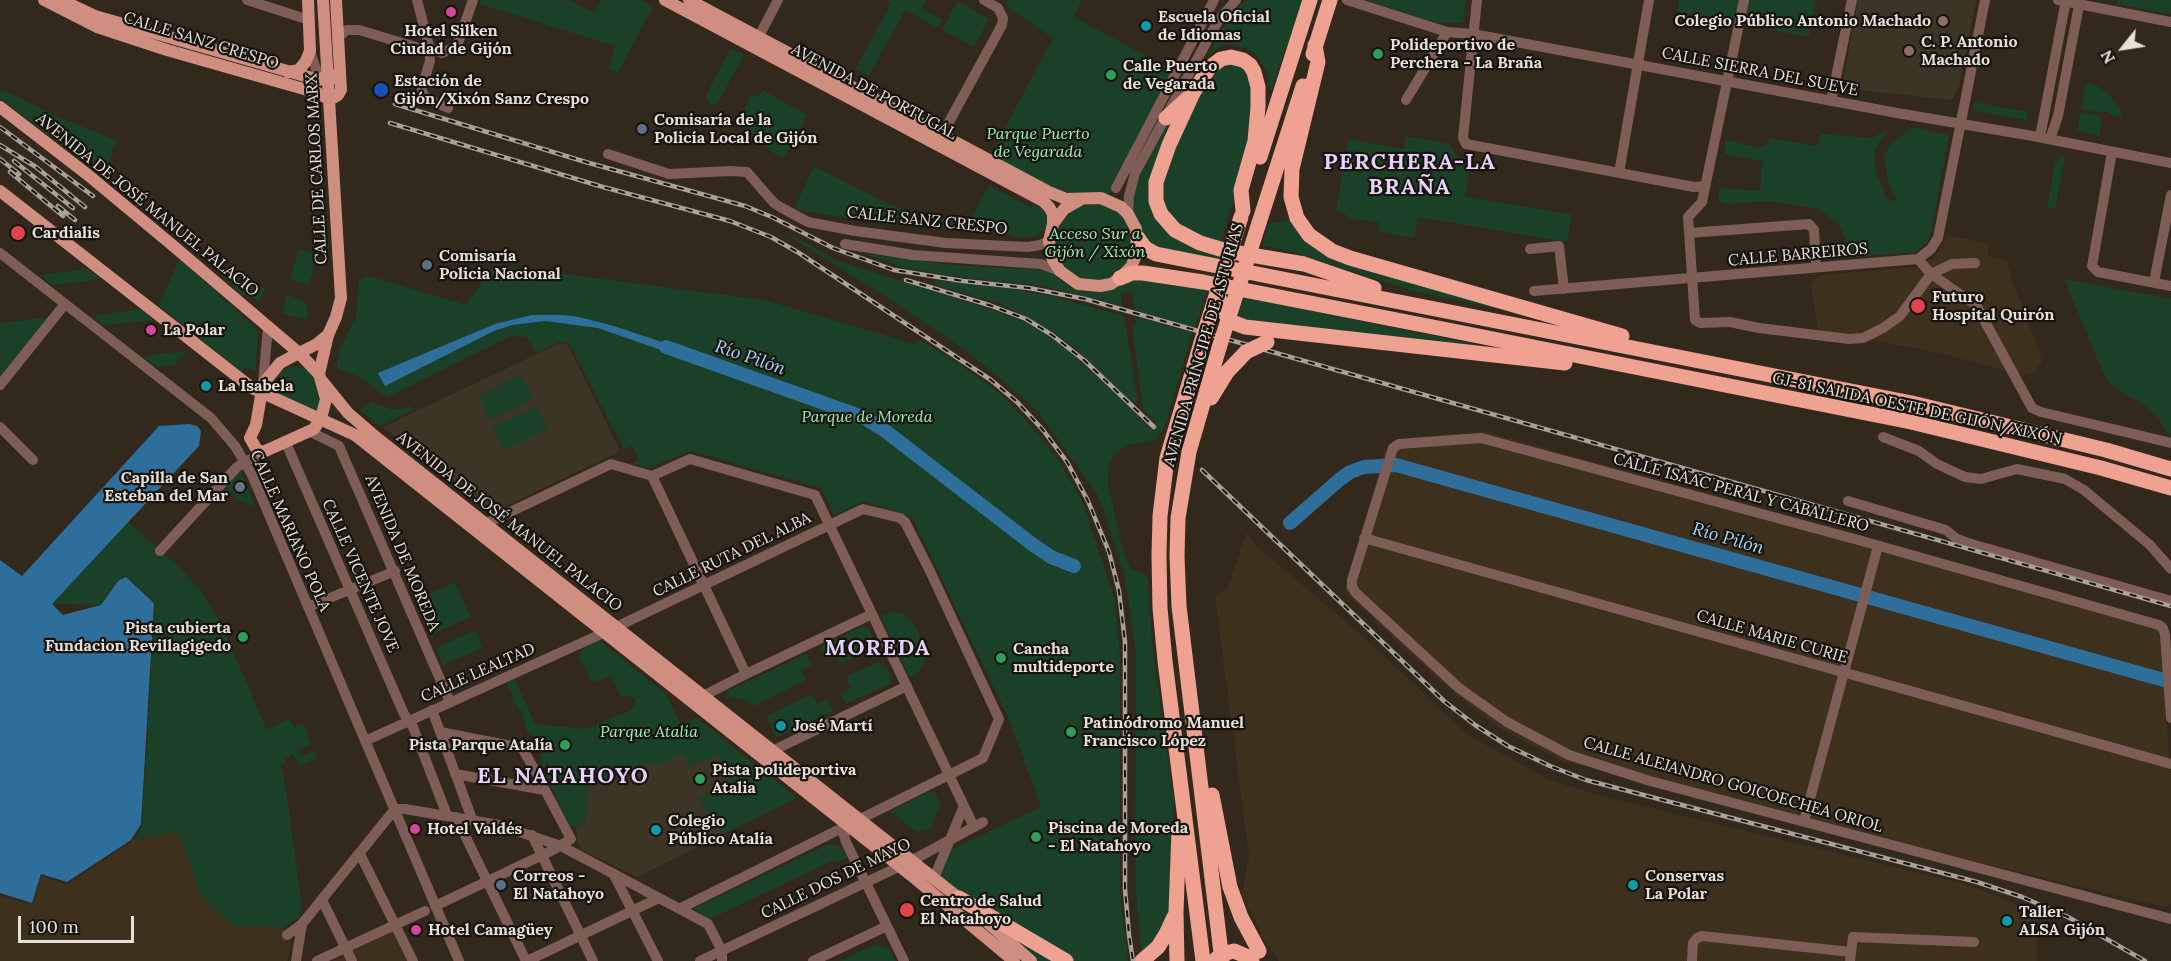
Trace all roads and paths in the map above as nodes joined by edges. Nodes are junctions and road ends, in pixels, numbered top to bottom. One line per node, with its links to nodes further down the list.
1 (44, 0): 38 (main road, CALLE SANZ CRESPO)
2 (61, 0): 35 (main road, CALLE SANZ CRESPO)
3 (247, 0): 25 (street)
4 (308, 0): 25 (main road)
5 (323, 0): 88 (main road, CALLE DE CARLOS MARX, bridge)
6 (336, 0): 29 (main road)
7 (417, 0): 32 (street)
8 (473, 0): 32 (street)
9 (665, 0): 30 (main road, AVENIDA DE PORTUGAL)
10 (689, 0): 30 (main road, AVENIDA DE PORTUGAL)
11 (778, 0): 30 (street)
12 (984, 0): 48 (street)
13 (1214, 0): 56 (street)
14 (1236, 0): 44 (street)
15 (1310, 0): 62 (highway, AVENIDA PRÍNCIPE DE ASTURIAS)
16 (1330, 0): 31 (highway, AVENIDA PRÍNCIPE DE ASTURIAS)
17 (1347, 0): 27 (street, CALLE SIERRA DEL SUEVE)
18 (1477, 0): 28 (street)
19 (1649, 0): 34 (street)
20 (1744, 0): 37 (street)
21 (1852, 0): 41 (street)
22 (1985, 0): 45 (street)
23 (2063, 0): 24 (street); 47 (street)
24 (2080, 2): 26 (street); 46 (street)
25 (309, 20): 33 (main road)
26 (2171, 22)
27 (1447, 32): 28 (street, CALLE SIERRA DEL SUEVE); 40 (street)
28 (1473, 34): 34 (street, CALLE SIERRA DEL SUEVE); 54 (street)
29 (338, 37): 32 (street); 36 (main road)
30 (756, 42): 48 (main road, AVENIDA DE PORTUGAL)
31 (1316, 45): 86 (highway, AVENIDA PRÍNCIPE DE ASTURIAS, bridge); 91 (highway)
32 (429, 48): 43 (street)
33 (310, 51): 35 (main road); 38 (street)
34 (1638, 64): 37 (street, CALLE SIERRA DEL SUEVE); 54 (street)
35 (288, 72): 38 (main road, CALLE SANZ CRESPO)
36 (340, 81): 38 (main road); 38 (main road)
37 (1726, 82): 41 (street, CALLE SIERRA DEL SUEVE); 55 (street)
38 (320, 84)
39 (1193, 93): 44 (highway); 62 (highway); 85 (highway)
40 (1406, 100)
41 (1831, 101): 45 (street, CALLE SIERRA DEL SUEVE)
42 (0, 107): 87 (main road, AVENIDA DE JOSÉ MANUEL PALACIO)
43 (448, 108)
44 (1166, 118): 53 (street)
45 (1962, 124): 47 (street, CALLE SIERRA DEL SUEVE); 71 (street)
46 (2056, 124): 47 (street); 49 (street)
47 (2045, 138): 49 (street, CALLE SIERRA DEL SUEVE)
48 (939, 140): 60 (main road, AVENIDA DE PORTUGAL); 63 (main road, AVENIDA DE PORTUGAL)
49 (2072, 144): 50 (street, CALLE SIERRA DEL SUEVE)
50 (2112, 152): 52 (street, CALLE SIERRA DEL SUEVE); 79 (street)
51 (608, 154): 68 (street, CALLE SANZ CRESPO)
52 (2171, 164)
53 (1135, 173): 56 (street); 61 (street)
54 (1619, 173): 55 (street)
55 (1704, 186): 64 (street)
56 (1116, 188): 59 (street)
57 (0, 191): 95 (main road, AVENIDA DE JOSÉ MANUEL PALACIO)
58 (2171, 195): 79 (street)
59 (1101, 198): 60 (main road); 61 (main road)
60 (1080, 200): 63 (main road)
61 (1128, 214): 65 (main road)
62 (1242, 214): 83 (highway, AVENIDA PRÍNCIPE DE ASTURIAS, bridge)
63 (1053, 224): 66 (main road)
64 (1689, 233): 74 (street); 78 (street)
65 (1138, 238): 77 (main road); 85 (highway)
66 (1049, 241): 68 (street, CALLE SANZ CRESPO); 72 (main road)
67 (846, 244): 75 (street, CALLE SANZ CRESPO)
68 (1033, 247): 72 (street)
69 (1530, 249): 81 (street)
70 (0, 253): 84 (street, CALLE MARIANO POLA)
71 (1918, 259): 74 (street, CALLE BARREIROS); 76 (street)
72 (1053, 260): 75 (main road)
73 (1975, 263): 76 (street)
74 (1816, 267): 78 (street, CALLE BARREIROS)
75 (1060, 272): 77 (main road)
76 (1931, 274): 78 (street); 102 (street)
77 (1120, 278): 92 (highway)
78 (1693, 279): 81 (street, CALLE BARREIROS)
79 (2154, 282): 80 (street)
80 (2171, 286)
81 (1564, 289): 82 (street, CALLE BARREIROS)
82 (1534, 291)
83 (1217, 293): 86 (highway); 143 (highway, AVENIDA PRÍNCIPE DE ASTURIAS, bridge)
84 (65, 304): 94 (street); 104 (street, CALLE MARIANO POLA)
85 (1431, 307): 91 (highway)
86 (1232, 321): 89 (highway); 100 (highway, AVENIDA PRÍNCIPE DE ASTURIAS, bridge)
87 (268, 326): 90 (main road, AVENIDA DE JOSÉ MANUEL PALACIO); 95 (street)
88 (328, 335): 90 (main road); 93 (main road, CALLE DE CARLOS MARX)
89 (1319, 335): 92 (highway); 100 (highway, bridge)
90 (299, 353): 93 (main road, AVENIDA DE JOSÉ MANUEL PALACIO); 95 (main road)
91 (1697, 360): 108 (highway)
92 (1654, 372): 110 (highway, GJ-81 SALIDA OESTE DE GIJÓN/XIXÓN)
93 (320, 378): 96 (main road, CALLE DE CARLOS MARX); 112 (main road, AVENIDA DE JOSÉ MANUEL PALACIO)
94 (0, 385)
95 (262, 388): 96 (main road, AVENIDA DE JOSÉ MANUEL PALACIO); 98 (main road)
96 (321, 418): 99 (main road); 125 (main road, AVENIDA DE JOSÉ MANUEL PALACIO)
97 (0, 427): 106 (street)
98 (252, 432): 104 (street); 105 (main road)
99 (311, 432): 103 (main road); 118 (street, AVENIDA DE MOREDA)
100 (1194, 434): 134 (highway, AVENIDA PRÍNCIPE DE ASTURIAS)
101 (1883, 437): 117 (street)
102 (2171, 443)
103 (286, 444): 105 (main road); 120 (street, CALLE VICENTE JOVE)
104 (235, 446): 107 (street, CALLE MARIANO POLA)
105 (263, 452): 107 (street)
106 (33, 460)
107 (245, 462): 116 (street); 122 (street, CALLE MARIANO POLA)
108 (2171, 468)
109 (652, 476): 112 (street); 113 (street); 119 (street)
110 (2171, 488)
111 (1848, 501): 121 (street)
112 (485, 524): 124 (main road, AVENIDA DE JOSÉ MANUEL PALACIO)
113 (829, 525): 119 (street, CALLE RUTA DEL ALBA); 123 (street); 142 (street, CALLE RUTA DEL ALBA)
114 (1364, 538): 115 (street, CALLE ISAAC PERAL Y CABALLERO); 126 (street, CALLE MARIE CURIE); 149 (street, CALLE ALEJANDRO GOICOECHEA ORIOL)
115 (1878, 546): 126 (street); 133 (street, CALLE ISAAC PERAL Y CABALLERO)
116 (160, 551)
117 (2171, 569)
118 (394, 571): 120 (street); 131 (street, AVENIDA DE MOREDA)
119 (705, 585): 124 (street, CALLE RUTA DEL ALBA); 127 (street)
120 (351, 590): 122 (street); 135 (street, CALLE VICENTE JOVE)
121 (2171, 601)
122 (308, 608): 137 (street, CALLE MARIANO POLA)
123 (872, 614): 127 (street); 129 (street)
124 (616, 627): 128 (main road, AVENIDA DE JOSÉ MANUEL PALACIO)
125 (602, 632): 128 (street, AVENIDA DE JOSÉ MANUEL PALACIO); 130 (main road, AVENIDA DE JOSÉ MANUEL PALACIO); 131 (street, CALLE LEALTAD)
126 (1844, 672): 140 (street, CALLE MARIE CURIE); 149 (street)
127 (746, 674): 130 (street)
128 (684, 680): 130 (main road, AVENIDA DE JOSÉ MANUEL PALACIO)
129 (907, 686): 138 (street); 142 (street)
130 (700, 701): 138 (main road, AVENIDA DE JOSÉ MANUEL PALACIO); 139 (main road, AVENIDA DE JOSÉ MANUEL PALACIO)
131 (450, 702): 132 (street, CALLE LEALTAD)
132 (432, 710): 135 (street, CALLE LEALTAD); 136 (street)
133 (2171, 718)
134 (1194, 720): 180 (highway); 182 (highway, AVENIDA PRÍNCIPE DE ASTURIAS)
135 (409, 721): 137 (street, CALLE LEALTAD); 147 (street, CALLE VICENTE JOVE)
136 (440, 732): 141 (street); 144 (street)
137 (365, 741): 146 (street, CALLE MARIANO POLA)
138 (772, 751): 139 (street); 150 (main road, AVENIDA DE JOSÉ MANUEL PALACIO)
139 (757, 754): 150 (main road, AVENIDA DE JOSÉ MANUEL PALACIO)
140 (2171, 764)
141 (455, 774): 144 (street); 148 (street)
142 (949, 775): 145 (street); 150 (street, CALLE RUTA DEL ALBA)
143 (1181, 785): 169 (highway); 198 (highway, AVENIDA PRÍNCIPE DE ASTURIAS)
144 (538, 789): 151 (street)
145 (964, 806): 154 (street); 154 (street, CALLE DOS DE MAYO)
146 (394, 809): 147 (street); 156 (street); 166 (street, CALLE MARIANO POLA)
147 (452, 816): 148 (street); 161 (street, CALLE VICENTE JOVE)
148 (472, 819): 152 (street)
149 (1804, 821): 170 (street, CALLE ALEJANDRO GOICOECHEA ORIOL)
150 (853, 822): 158 (main road, AVENIDA DE JOSÉ MANUEL PALACIO); 162 (street); 167 (street, CALLE RUTA DEL ALBA)
151 (564, 827): 153 (street); 155 (street)
152 (532, 835): 153 (street); 157 (street)
153 (545, 839): 155 (street)
154 (948, 842): 158 (street, CALLE DOS DE MAYO); 160 (street)
155 (561, 846): 157 (street); 159 (street)
156 (360, 854): 165 (street); 172 (street)
157 (542, 855): 161 (street); 175 (street)
158 (905, 863): 160 (main road, AVENIDA DE JOSÉ MANUEL PALACIO); 162 (street, CALLE DOS DE MAYO); 194 (main road, AVENIDA DE JOSÉ MANUEL PALACIO)
159 (613, 873): 163 (street); 168 (street)
160 (934, 878): 164 (main road, AVENIDA DE JOSÉ MANUEL PALACIO)
161 (488, 881): 166 (street); 188 (street, CALLE VICENTE JOVE)
162 (865, 882): 173 (street); 178 (street, CALLE DOS DE MAYO)
163 (659, 898): 167 (street); 168 (street)
164 (959, 898): 195 (main road, AVENIDA DE JOSÉ MANUEL PALACIO); 196 (highway)
165 (322, 900): 171 (street); 177 (street)
166 (430, 909): 172 (street); 187 (street, CALLE MARIANO POLA)
167 (679, 909): 178 (street)
168 (632, 910): 175 (street); 190 (street)
169 (1176, 912): 181 (highway); 197 (highway)
170 (2168, 915)
171 (302, 924): 174 (street); 183 (street)
172 (395, 925): 177 (street); 186 (street)
173 (887, 926): 192 (street); 193 (street)
174 (287, 935)
175 (581, 935): 188 (street); 189 (street)
176 (1974, 942): 179 (street)
177 (345, 948): 184 (street); 185 (street)
178 (722, 956): 191 (street, CALLE DOS DE MAYO)
179 (1851, 957): 199 (street)
180 (1259, 958): 182 (highway)
181 (1144, 959)
182 (1219, 959)
183 (296, 961)
184 (317, 961)
185 (352, 961)
186 (413, 961)
187 (459, 961)
188 (527, 961)
189 (593, 961)
190 (658, 961)
191 (700, 961)
192 (813, 961)
193 (904, 961)
194 (1014, 961)
195 (1031, 961)
196 (1066, 961)
197 (1177, 961)
198 (1203, 961)
199 (1692, 961)

